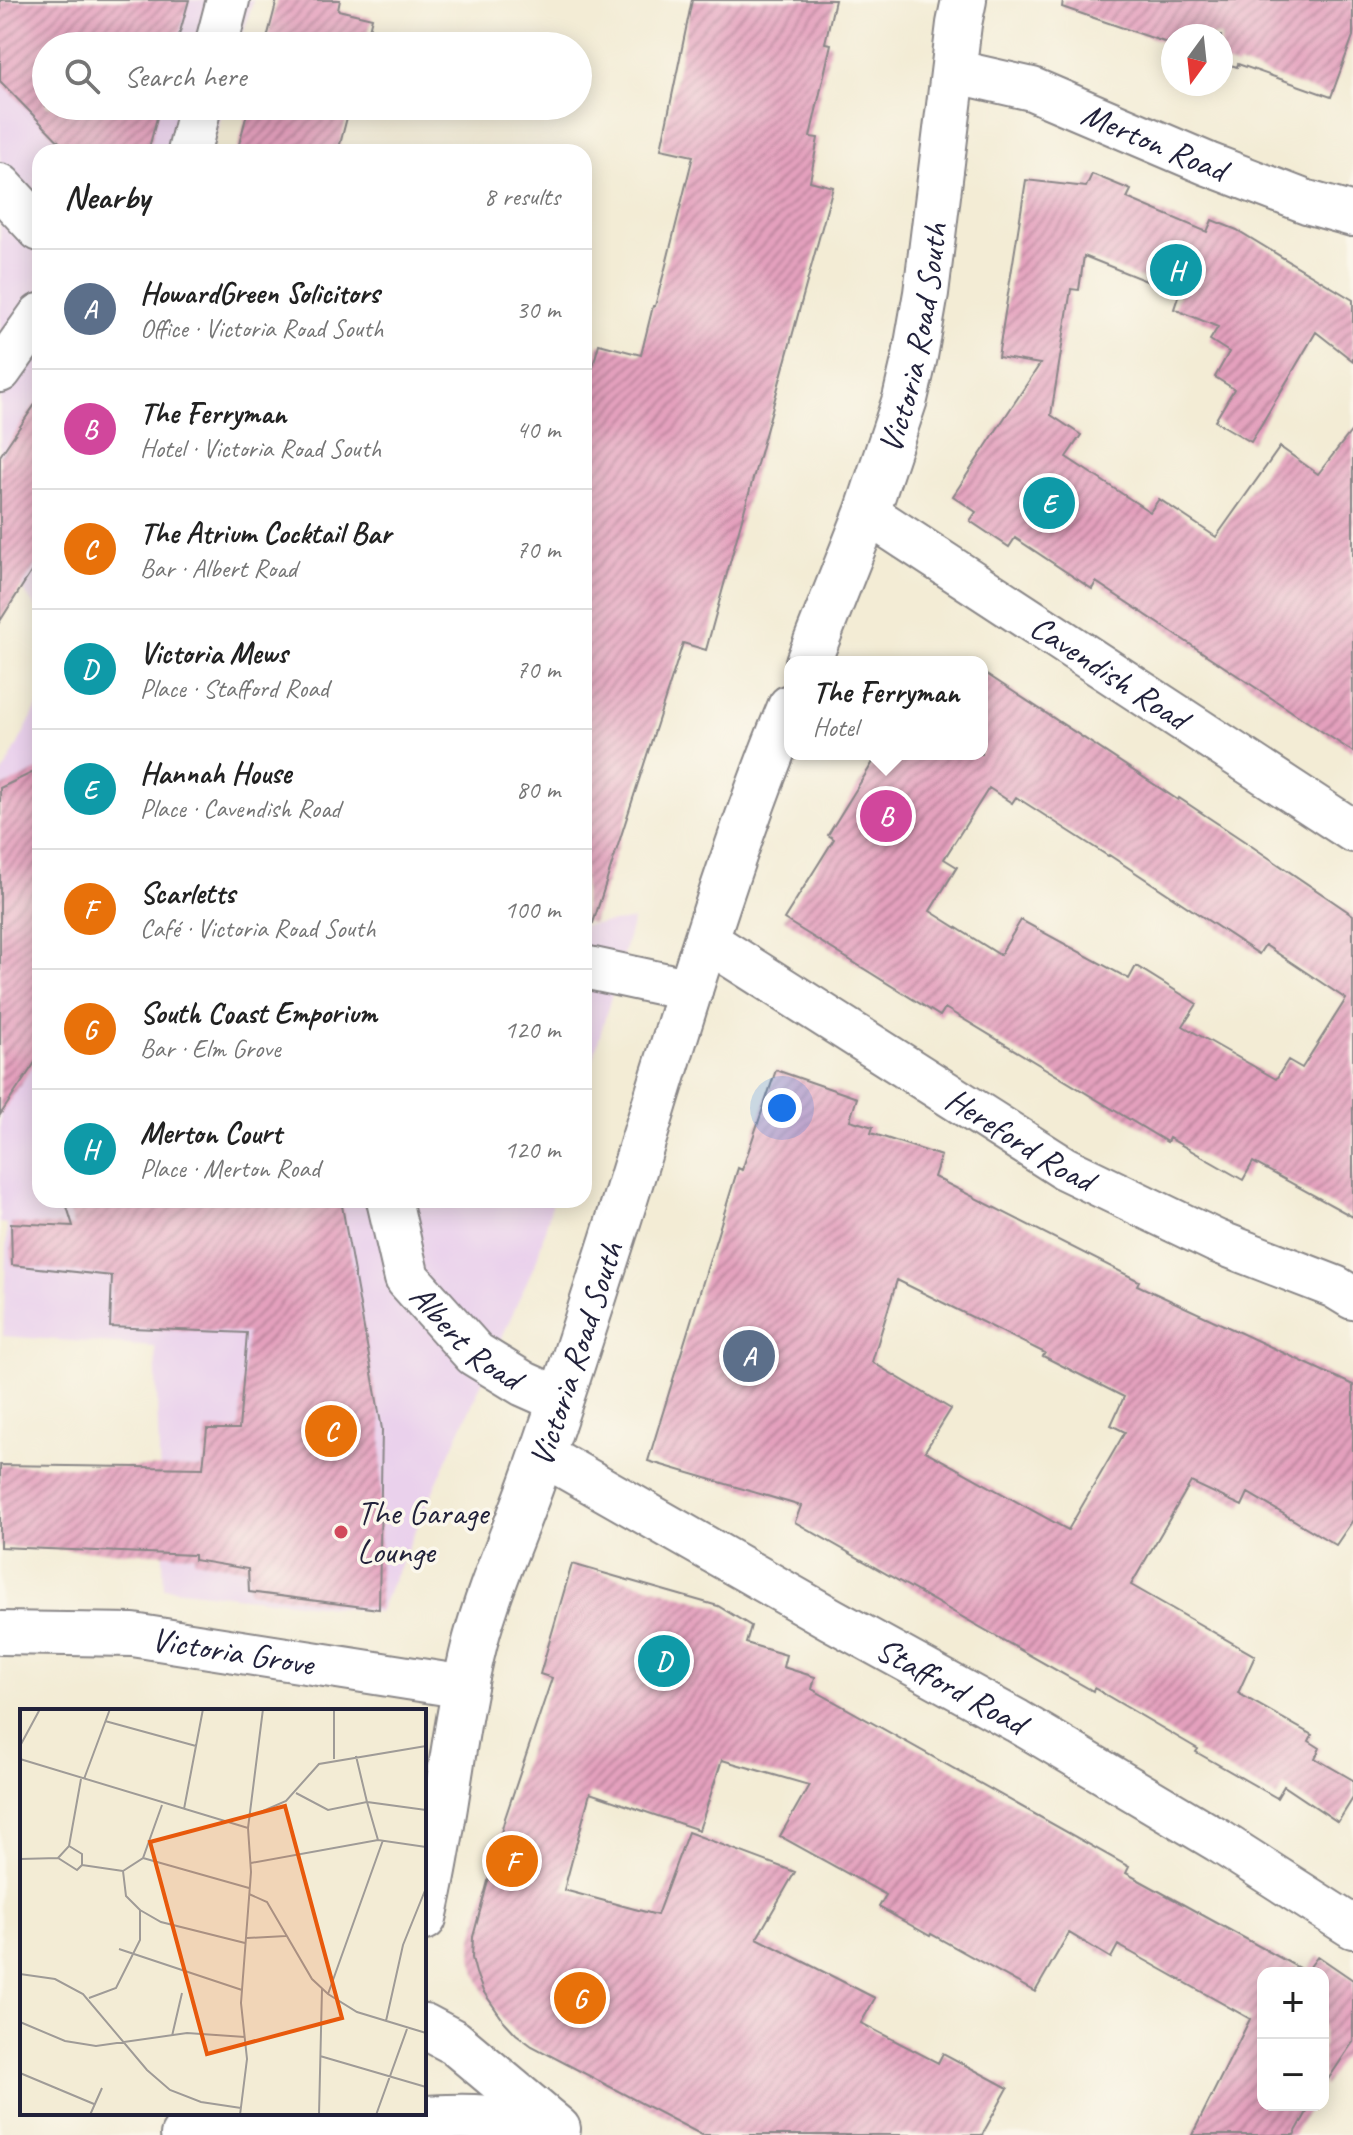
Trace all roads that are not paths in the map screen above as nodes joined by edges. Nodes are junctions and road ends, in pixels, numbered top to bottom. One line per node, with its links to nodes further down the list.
1 (228, 0): 3 (street)
2 (964, 0): 4 (main road, Victoria Road South)
3 (220, 32)
4 (953, 71): 8 (street, Merton Road); 12 (main road, Victoria Road South)
5 (197, 120): 6 (street)
6 (191, 144)
7 (0, 186): 9 (main road)
8 (1353, 215)
9 (32, 220)
10 (32, 326): 11 (street)
11 (0, 371)
12 (867, 513): 13 (main road, Victoria Road South); 15 (street, Cavendish Road)
13 (810, 656)
14 (784, 721): 16 (main road, Victoria Road South)
15 (1353, 831)
16 (706, 940): 18 (main road, Victoria Road South); 20 (street, Hereford Road)
17 (592, 969): 18 (street)
18 (691, 990): 21 (main road, Victoria Road South)
19 (391, 1208): 21 (main road, Albert Road)
20 (1353, 1298)
21 (560, 1400): 22 (main road, Victoria Road South)
22 (542, 1454): 24 (main road, Victoria Road South); 26 (street, Stafford Road)
23 (0, 1633): 24 (street, Victoria Grove)
24 (465, 1687): 25 (main road, Victoria Road South)
25 (426, 1908)
26 (1353, 1927)
27 (426, 2027): 31 (main road)
28 (363, 2124): 29 (street); 30 (main road)
29 (182, 2135)
30 (555, 2135)
31 (565, 2135)

